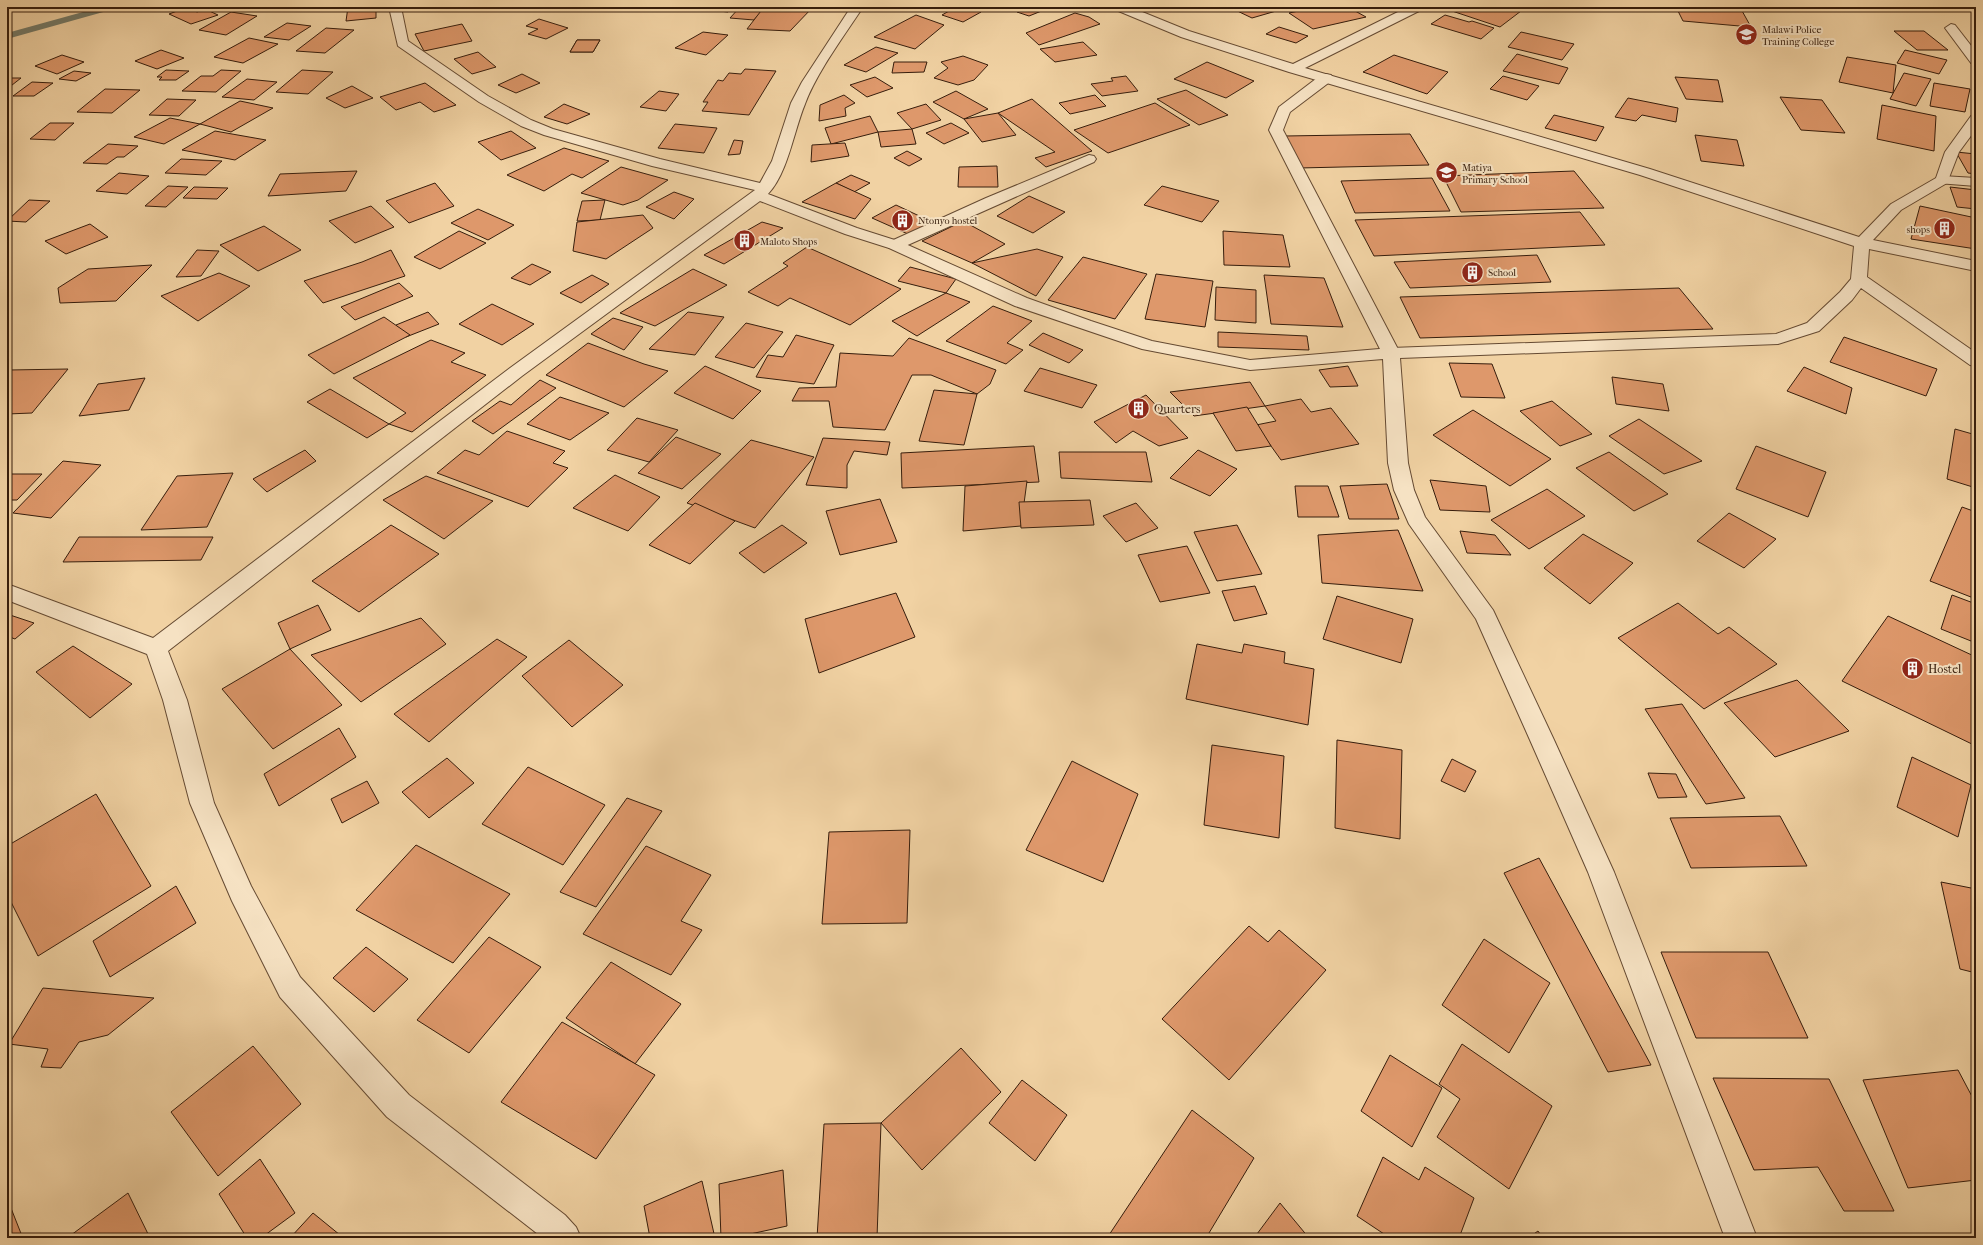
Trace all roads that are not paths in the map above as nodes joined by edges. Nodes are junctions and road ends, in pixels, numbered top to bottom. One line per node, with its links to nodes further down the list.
1 (395, 7): 13 (street)
2 (857, 7): 13 (street)
3 (1120, 7): 7 (street)
4 (1417, 7): 7 (street)
5 (1951, 28): 6 (street)
6 (1976, 60)
7 (1294, 69): 8 (street)
8 (1326, 78): 14 (street); 18 (street)
9 (1976, 119): 11 (street)
10 (1089, 159): 15 (street)
11 (1942, 180): 12 (street); 14 (street)
12 (1976, 182)
13 (762, 191): 15 (street); 21 (street)
14 (1862, 243): 16 (street); 17 (street)
15 (895, 245): 18 (street)
16 (1976, 266)
17 (1859, 279): 18 (street); 19 (street)
18 (1391, 353): 23 (street)
19 (1976, 361)
20 (7, 592): 21 (street)
21 (156, 648): 22 (street)
22 (565, 1238)
23 (1741, 1238)

